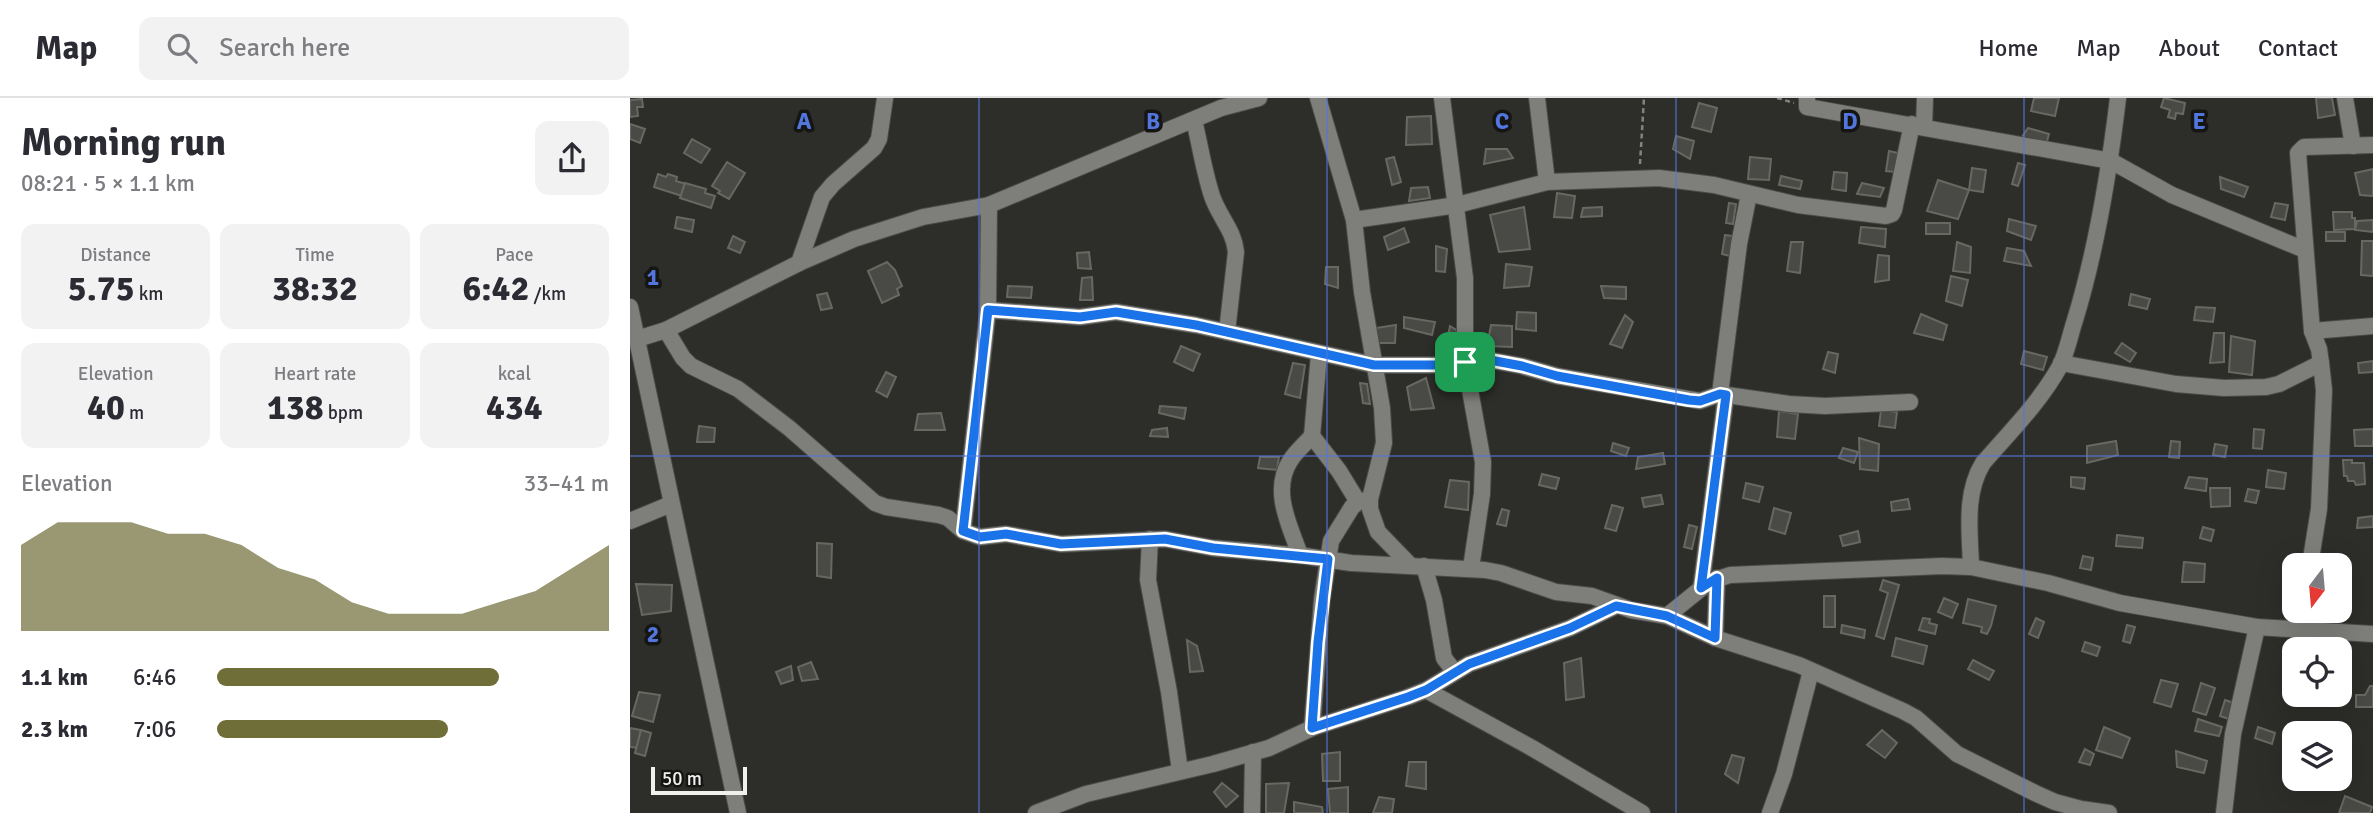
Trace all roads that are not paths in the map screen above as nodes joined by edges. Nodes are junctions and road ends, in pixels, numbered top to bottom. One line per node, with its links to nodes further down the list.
1 (885, 98): 21 (street)
2 (1259, 98): 10 (street)
3 (1318, 98): 19 (street)
4 (1442, 98): 18 (street)
5 (1537, 98): 15 (street)
6 (1807, 98): 11 (street)
7 (1925, 98): 11 (street)
8 (2118, 98): 14 (street)
9 (2346, 98): 13 (street)
10 (1194, 120): 17 (street); 27 (street)
11 (1918, 126): 14 (street); 16 (street)
12 (2373, 145): 13 (street)
13 (2353, 146): 20 (street)
14 (2111, 161): 20 (street); 32 (street)
15 (1547, 182): 16 (street); 18 (street)
16 (1749, 194): 35 (street)
17 (989, 205): 21 (street); 23 (street)
18 (1457, 205): 19 (street); 30 (street)
19 (1354, 220): 34 (street)
20 (2305, 250): 26 (street)
21 (799, 263): 25 (street)
22 (630, 307): 28 (street)
23 (988, 310): 27 (street); 41 (street)
24 (2373, 326): 26 (street)
25 (666, 330): 28 (street); 41 (street)
26 (2312, 331): 33 (street)
27 (1227, 332): 29 (street)
28 (637, 339): 31 (street)
29 (1319, 354): 34 (street); 37 (street)
30 (1465, 362): 34 (street); 35 (street); 48 (street)
31 (635, 363): 39 (street)
32 (2061, 363): 33 (street); 47 (street)
33 (2321, 363): 43 (street)
34 (1374, 365): 38 (street)
35 (1723, 395): 36 (street); 50 (street)
36 (1910, 402)
37 (1312, 436): 38 (street); 44 (street)
38 (1364, 500): 45 (street); 46 (street)
39 (671, 504): 40 (street); 64 (street)
40 (630, 521)
41 (963, 531): 42 (street)
42 (1150, 539): 44 (street); 63 (street)
43 (2312, 553)
44 (1300, 555): 45 (street)
45 (1328, 559): 46 (street); 61 (street)
46 (1417, 566): 48 (street); 59 (street)
47 (1971, 567): 49 (street); 54 (street)
48 (1471, 568): 51 (street)
49 (1717, 578): 50 (street); 57 (street)
50 (1701, 588): 52 (street)
51 (1616, 606): 52 (street); 59 (street)
52 (1667, 616): 57 (street)
53 (2302, 623): 55 (street)
54 (2257, 627): 55 (street); 70 (street)
55 (2301, 629): 56 (street)
56 (2373, 634)
57 (1715, 638): 58 (street)
58 (1811, 670): 68 (street); 69 (street)
59 (1454, 671): 60 (street)
60 (1426, 690): 61 (street); 67 (street)
61 (1312, 728): 62 (street)
62 (1253, 752): 63 (street); 66 (street)
63 (1180, 771): 65 (street)
64 (738, 813)
65 (1036, 813)
66 (1252, 813)
67 (1642, 813)
68 (1770, 813)
69 (2109, 813)
70 (2224, 813)

